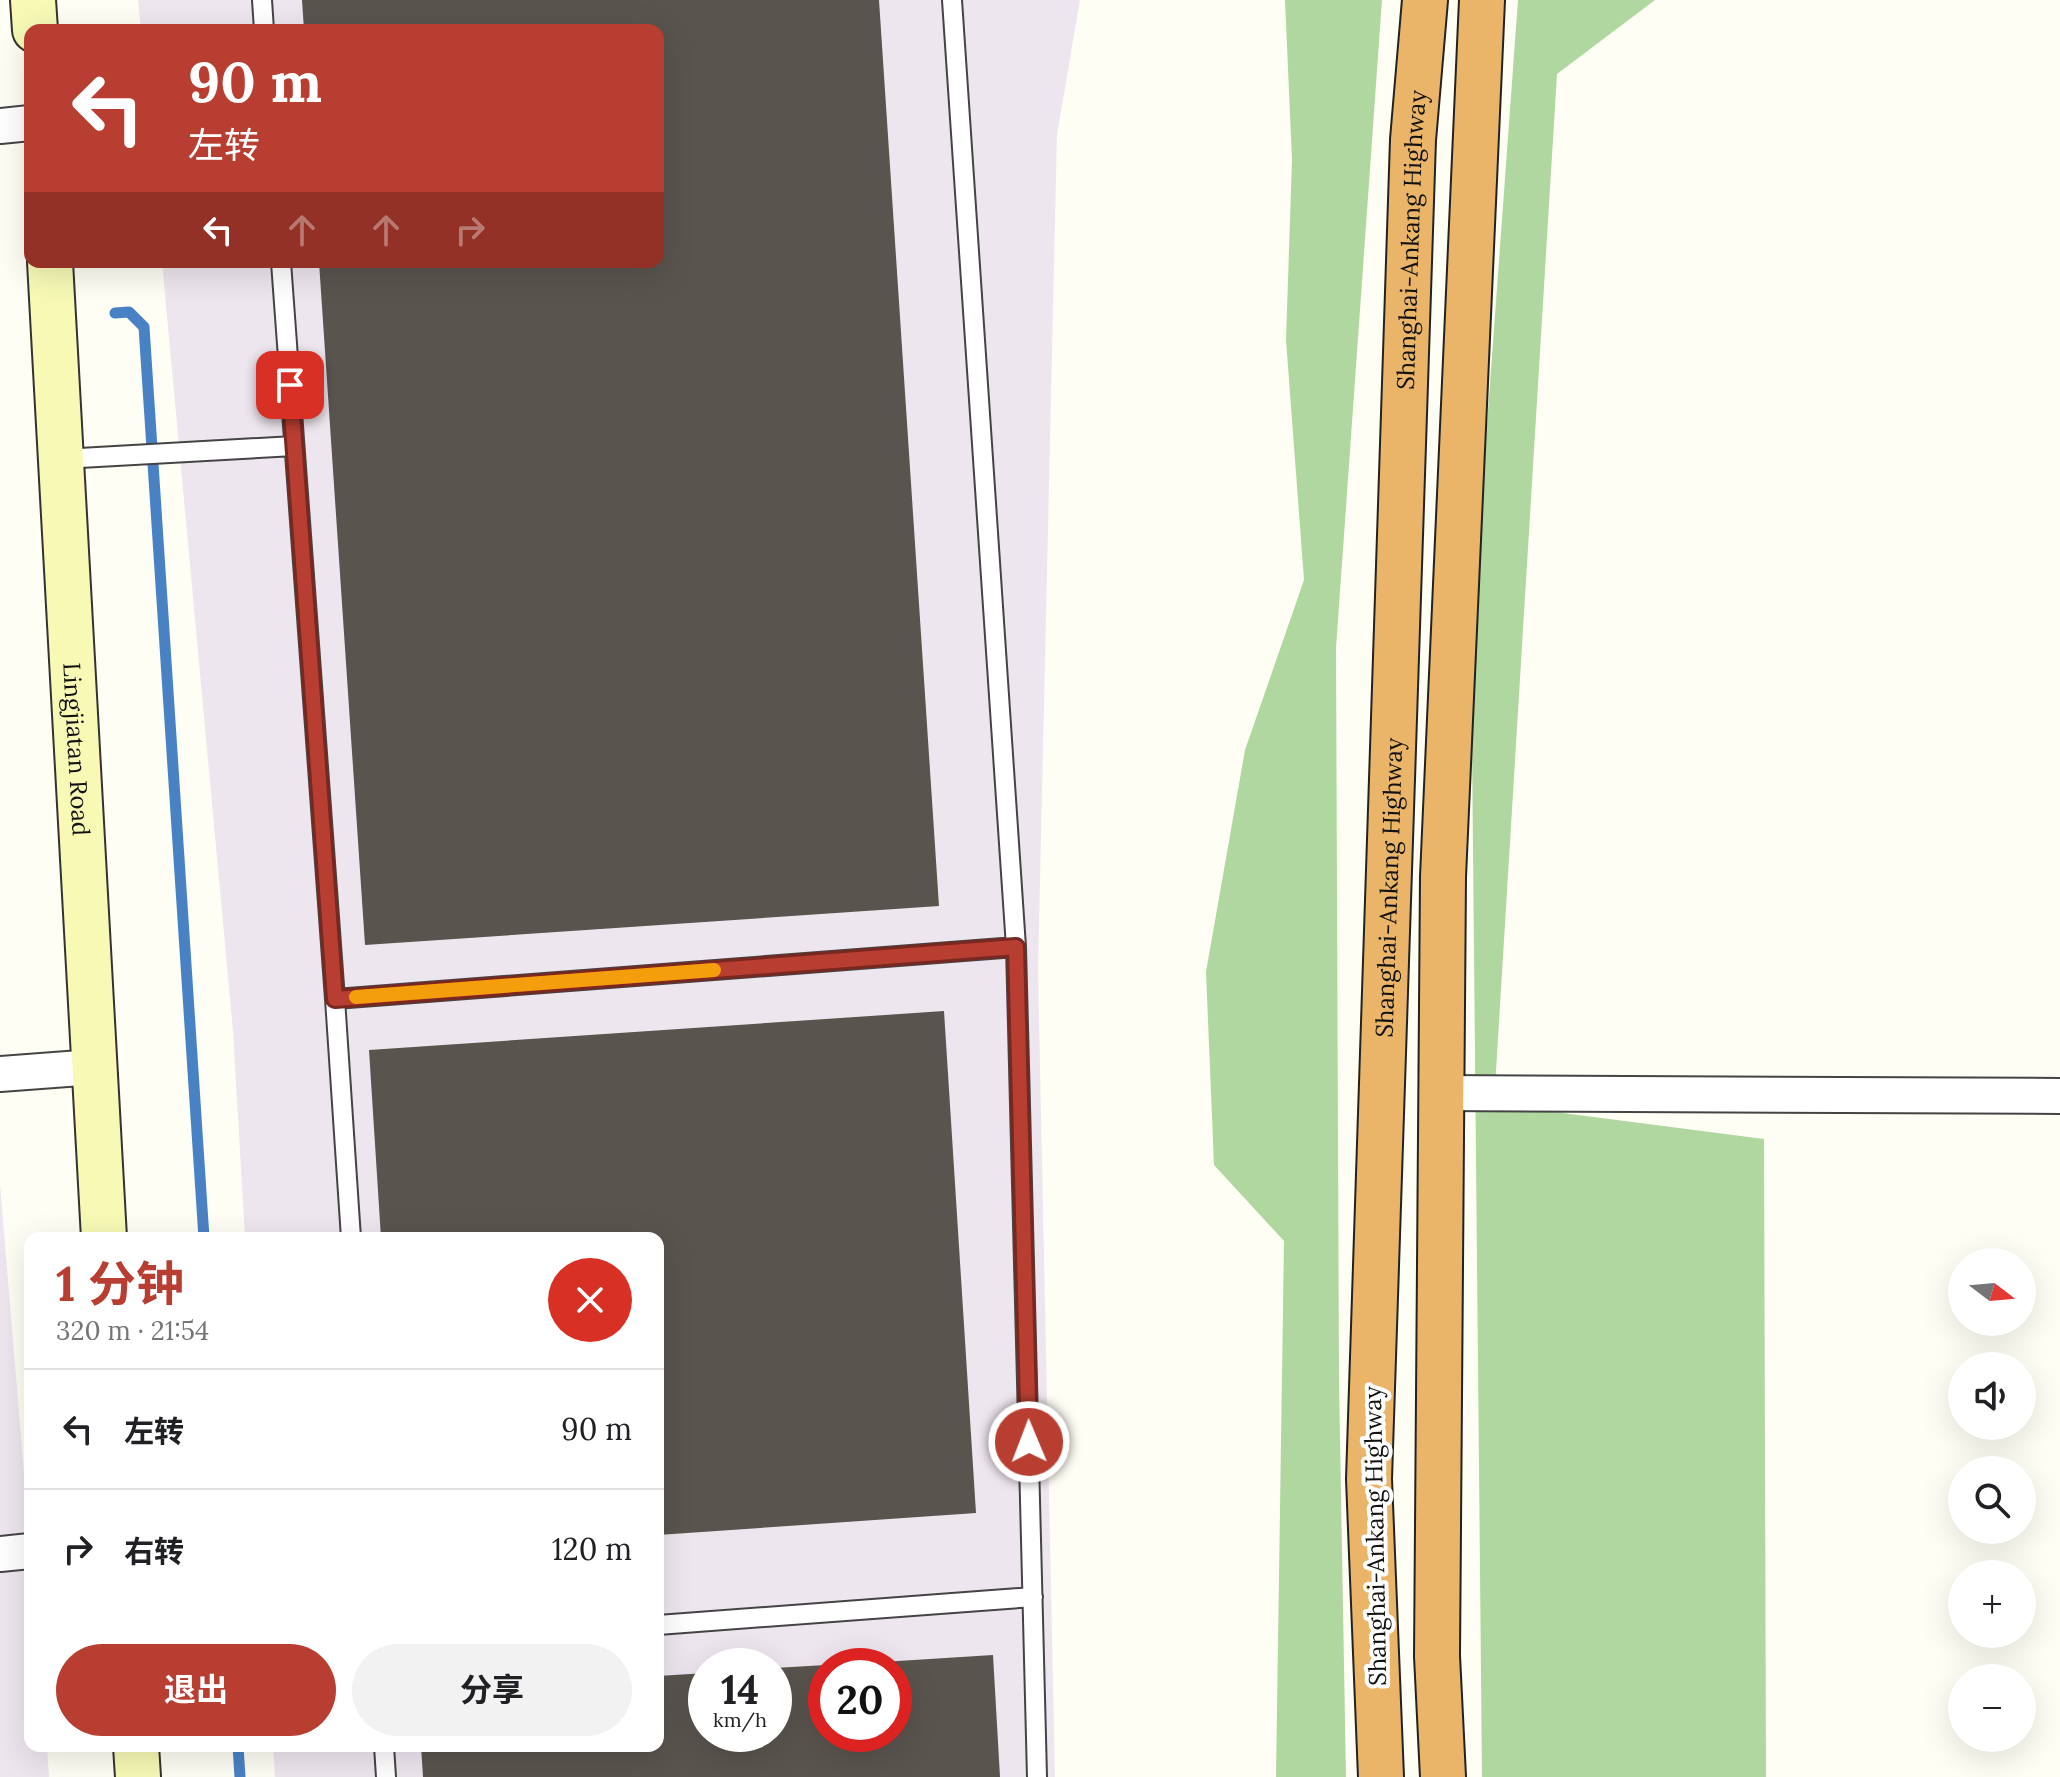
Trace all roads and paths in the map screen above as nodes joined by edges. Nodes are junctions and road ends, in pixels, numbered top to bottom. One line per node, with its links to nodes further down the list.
1 (33, 0): 6 (main road)
2 (262, 0): 7 (lane)
3 (952, 0): 14 (lane)
4 (1425, 0): 31 (highway, Shanghai-Ankang Highway)
5 (1482, 0): 18 (highway)
6 (35, 24)
7 (264, 24)
8 (24, 124): 9 (street)
9 (0, 126)
10 (50, 268): 13 (main road, Lingjiatan Road)
11 (281, 268): 12 (lane)
12 (294, 446): 13 (lane); 15 (lane)
13 (61, 459): 16 (main road, Lingjiatan Road)
14 (1016, 947): 15 (lane); 24 (lane)
15 (335, 999): 21 (lane)
16 (94, 1067): 17 (street); 20 (main road, Lingjiatan Road)
17 (0, 1074)
18 (1442, 1093): 19 (street); 32 (highway)
19 (2060, 1096)
20 (104, 1232)
21 (351, 1232)
22 (24, 1552): 23 (street)
23 (0, 1554)
24 (1033, 1597): 25 (lane); 30 (lane)
25 (664, 1625)
26 (136, 1752): 28 (main road)
27 (384, 1752): 29 (lane)
28 (138, 1777)
29 (386, 1777)
30 (1037, 1777)
31 (1381, 1777)
32 (1443, 1777)

